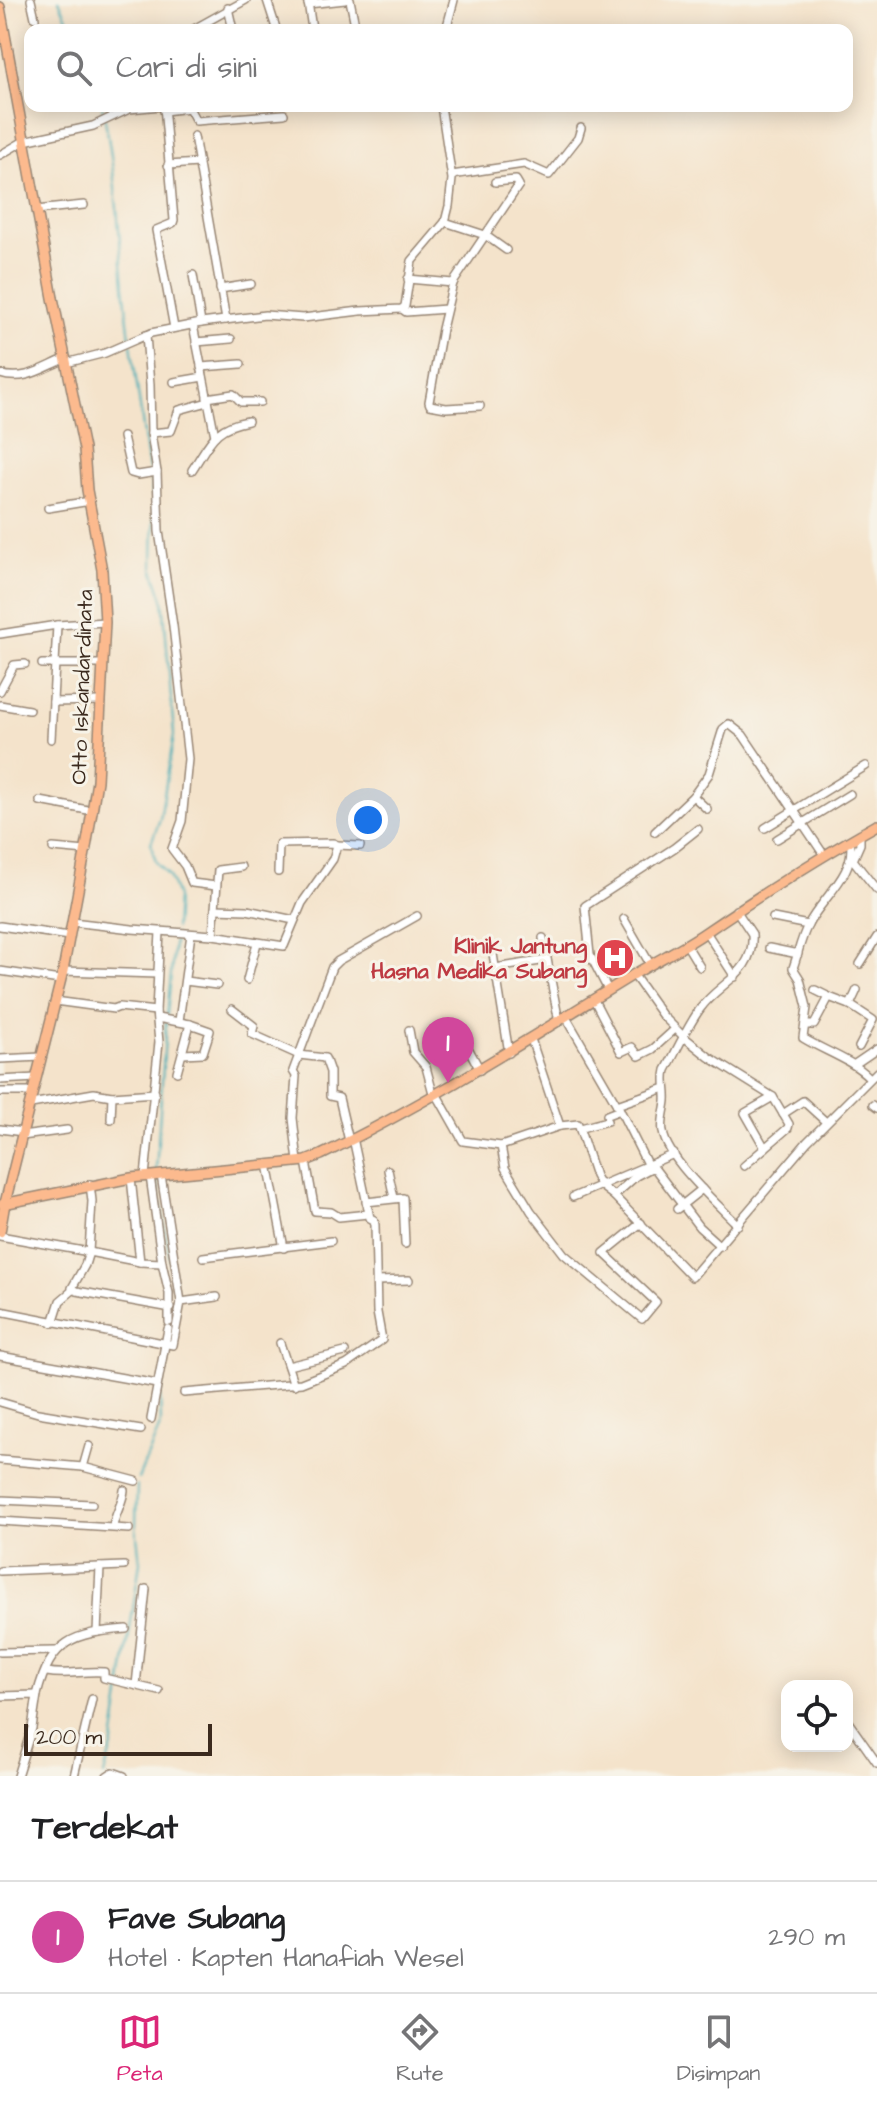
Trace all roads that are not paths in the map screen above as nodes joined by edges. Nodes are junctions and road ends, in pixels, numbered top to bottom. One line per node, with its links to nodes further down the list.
1 (31, 0): 9 (street)
2 (246, 0): 8 (street)
3 (267, 0): 12 (street)
4 (348, 0): 6 (street); 14 (street)
5 (454, 0): 15 (street)
6 (308, 2): 13 (street)
7 (0, 7): 23 (main road, Otto Iskandardinata)
8 (228, 8): 10 (street); 11 (street)
9 (35, 18)
10 (202, 24)
11 (232, 24)
12 (275, 24)
13 (311, 24)
14 (354, 24)
15 (448, 24)
16 (123, 112): 23 (street)
17 (163, 112): 26 (street)
18 (191, 112): 20 (street)
19 (442, 112): 27 (street)
20 (284, 114)
21 (581, 128): 27 (street)
22 (194, 136): 25 (street)
23 (24, 141): 24 (street); 30 (main road, Otto Iskandardinata)
24 (0, 155)
25 (199, 163): 26 (street); 38 (street)
26 (168, 165): 43 (street)
27 (452, 175): 31 (street)
28 (495, 182): 32 (street)
29 (84, 205): 30 (street)
30 (36, 210): 47 (main road, Otto Iskandardinata)
31 (445, 222): 32 (street); 35 (street)
32 (485, 235): 33 (street); 36 (street)
33 (506, 250)
34 (193, 275): 42 (street)
35 (408, 279): 36 (street); 39 (street)
36 (453, 283): 40 (street)
37 (251, 284): 38 (street)
38 (220, 289): 41 (street)
39 (402, 309): 40 (street); 41 (street)
40 (446, 309): 55 (street)
41 (226, 320): 42 (street)
42 (197, 324): 43 (street); 46 (street)
43 (174, 328): 44 (street)
44 (144, 336): 47 (street); 57 (street)
45 (231, 339): 46 (street)
46 (196, 342): 49 (street)
47 (66, 361): 50 (street); 62 (main road, Otto Iskandardinata)
48 (241, 364): 49 (street)
49 (201, 367): 51 (street)
50 (0, 374)
51 (203, 377): 52 (street); 53 (street)
52 (174, 382)
53 (208, 400): 54 (street); 57 (street); 58 (street)
54 (260, 402)
55 (480, 406)
56 (248, 421): 58 (street)
57 (151, 433): 61 (street)
58 (215, 436): 60 (street)
59 (123, 437): 61 (street)
60 (192, 470)
61 (154, 472): 98 (street)
62 (90, 501): 63 (street); 64 (main road, Otto Iskandardinata)
63 (48, 508)
64 (105, 622): 65 (street); 69 (main road, Otto Iskandardinata)
65 (57, 625): 66 (street); 70 (street)
66 (0, 634)
67 (25, 664): 71 (street)
68 (42, 664): 70 (street)
69 (103, 664): 70 (street); 72 (main road, Otto Iskandardinata)
70 (56, 665): 73 (street)
71 (0, 691)
72 (100, 701): 73 (street); 82 (main road, Otto Iskandardinata)
73 (53, 702): 76 (street)
74 (0, 705): 75 (street)
75 (29, 710)
76 (51, 739)
77 (866, 766): 83 (street)
78 (850, 794): 84 (street)
79 (693, 796): 81 (street); 83 (street); 88 (street)
80 (40, 801): 82 (street)
81 (707, 809)
82 (93, 811): 94 (main road, Otto Iskandardinata)
83 (795, 811): 84 (street); 86 (street)
84 (803, 822): 90 (street); 95 (street)
85 (877, 825): 89 (main road)
86 (765, 828)
87 (698, 829): 134 (street)
88 (655, 832)
89 (855, 838): 95 (main road); 99 (street); 107 (street)
90 (777, 839)
91 (337, 845): 92 (street); 97 (street); 105 (street)
92 (360, 846)
93 (53, 848): 94 (street)
94 (86, 851): 106 (main road, Otto Iskandardinata)
95 (824, 855): 101 (main road)
96 (241, 867): 98 (street)
97 (278, 872)
98 (216, 886): 100 (street)
99 (877, 890)
100 (215, 909): 105 (street); 112 (street)
101 (736, 910): 110 (main road); 130 (street)
102 (417, 916): 155 (street)
103 (773, 918): 107 (street)
104 (624, 919): 122 (street)
105 (294, 920): 116 (street)
106 (72, 922): 109 (street); 113 (main road, Otto Iskandardinata)
107 (808, 925): 120 (street)
108 (0, 926): 113 (street)
109 (162, 932): 111 (street); 127 (street)
110 (706, 932): 117 (main road); 130 (street)
111 (187, 934): 112 (street); 132 (street)
112 (213, 935): 116 (street)
113 (69, 936): 129 (main road, Otto Iskandardinata)
114 (877, 937): 123 (street)
115 (543, 938): 121 (street)
116 (257, 943): 131 (street)
117 (686, 944): 122 (main road); 124 (street)
118 (769, 948): 120 (street)
119 (493, 954): 125 (street)
120 (798, 954): 145 (street)
121 (547, 960): 125 (street); 143 (street)
122 (650, 964): 128 (main road)
123 (860, 964)
124 (700, 967)
125 (495, 968): 153 (street)
126 (0, 971): 129 (street)
127 (157, 974): 129 (street); 142 (street)
128 (633, 974): 134 (main road); 146 (street)
129 (61, 976): 139 (main road, Otto Iskandardinata)
130 (735, 977): 148 (street)
131 (247, 980)
132 (185, 981): 133 (street); 142 (street)
133 (217, 985)
134 (608, 990): 138 (main road)
135 (815, 990): 137 (street)
136 (857, 990): 140 (street)
137 (829, 997): 140 (street); 145 (street)
138 (594, 1000): 143 (main road); 146 (street)
139 (55, 1001): 142 (street); 156 (main road, Otto Iskandardinata)
140 (850, 1005): 151 (street)
141 (232, 1009): 155 (street)
142 (166, 1018): 144 (street); 168 (street)
143 (562, 1020): 149 (main road); 173 (street)
144 (190, 1024): 154 (street); 154 (street)
145 (805, 1025): 158 (street)
146 (675, 1029): 148 (street)
147 (409, 1030): 170 (street)
148 (684, 1037): 165 (street); 171 (street)
149 (531, 1039): 153 (main road); 177 (street)
150 (467, 1046): 159 (street)
151 (859, 1047)
152 (877, 1049): 158 (street)
153 (509, 1053): 159 (main road)
154 (183, 1054): 160 (street)
155 (299, 1055): 182 (street); 186 (street)
156 (41, 1057): 157 (street); 162 (main road, Otto Iskandardinata)
157 (0, 1059)
158 (855, 1064): 163 (street)
159 (480, 1070): 170 (main road)
160 (177, 1072)
161 (877, 1072): 163 (street)
162 (36, 1078): 164 (street); 167 (main road, Otto Iskandardinata)
163 (870, 1078): 176 (street)
164 (0, 1080)
165 (665, 1088): 173 (street); 185 (street)
166 (0, 1092): 167 (street)
167 (33, 1092): 172 (main road, Otto Iskandardinata)
168 (155, 1093): 169 (street); 191 (street)
169 (112, 1096): 172 (street); 175 (street)
170 (435, 1096): 182 (main road); 183 (street)
171 (773, 1097): 174 (street); 184 (street)
172 (31, 1104): 181 (main road, Otto Iskandardinata)
173 (619, 1107): 178 (street); 188 (street)
174 (783, 1114): 176 (street); 184 (street)
175 (111, 1119)
176 (826, 1122): 204 (street)
177 (560, 1126): 178 (street); 183 (street)
178 (581, 1128): 194 (street)
179 (0, 1129): 181 (street)
180 (67, 1130): 181 (street)
181 (23, 1134): 200 (main road, Otto Iskandardinata)
182 (351, 1140): 186 (main road); 199 (street)
183 (501, 1146): 203 (street)
184 (765, 1148): 189 (street)
185 (675, 1156): 188 (street); 195 (street)
186 (302, 1162): 187 (main road); 202 (street)
187 (268, 1164): 191 (main road); 209 (street)
188 (647, 1164): 194 (street)
189 (744, 1166)
190 (388, 1170): 198 (street)
191 (154, 1175): 192 (main road); 213 (street); 218 (street)
192 (131, 1178): 193 (main road); 212 (street)
193 (90, 1184): 200 (main road); 210 (street)
194 (601, 1186): 196 (street); 197 (street)
195 (702, 1189): 201 (street); 204 (street)
196 (614, 1196): 201 (street); 203 (street)
197 (573, 1197)
198 (394, 1198): 199 (street); 207 (street)
199 (366, 1202): 202 (street)
200 (2, 1204): 205 (main road, Otto Iskandardinata)
201 (680, 1206): 208 (street)
202 (368, 1214): 215 (street)
203 (641, 1223): 208 (street)
204 (738, 1225): 208 (street)
205 (0, 1234): 210 (street)
206 (331, 1241): 209 (street)
207 (405, 1244)
208 (720, 1246)
209 (284, 1248): 211 (street)
210 (89, 1252): 212 (street); 216 (street)
211 (203, 1257)
212 (140, 1262): 213 (street)
213 (162, 1263): 218 (street)
214 (409, 1280): 215 (street)
215 (377, 1281): 226 (street)
216 (73, 1290): 218 (street); 220 (street)
217 (217, 1297): 218 (street)
218 (175, 1308): 223 (street); 223 (street)
219 (0, 1311): 220 (street)
220 (53, 1323): 223 (street)
221 (342, 1341): 224 (street)
222 (280, 1343): 227 (street)
223 (169, 1344): 228 (street)
224 (345, 1352): 226 (street); 227 (street)
225 (0, 1356): 228 (street)
226 (350, 1362): 229 (street)
227 (288, 1366): 229 (street)
228 (157, 1384): 232 (street)
229 (294, 1385): 230 (street)
230 (184, 1393)
231 (0, 1402): 233 (street)
232 (151, 1419)
233 (141, 1430)
234 (89, 1446): 236 (street)
235 (0, 1460): 236 (street)
236 (83, 1467): 237 (street)
237 (136, 1481)
238 (124, 1490): 242 (street)
239 (0, 1500): 240 (street)
240 (92, 1504)
241 (0, 1521): 242 (street)
242 (113, 1527): 243 (street)
243 (129, 1529)
244 (124, 1566): 245 (street)
245 (100, 1567): 246 (street); 249 (street)
246 (0, 1571)
247 (146, 1589): 253 (street)
248 (126, 1629): 249 (street)
249 (97, 1632): 250 (street)
250 (56, 1651): 251 (street); 252 (street)
251 (0, 1652)
252 (47, 1672): 253 (street); 255 (street)
253 (136, 1685): 254 (street)
254 (159, 1691)
255 (37, 1695): 256 (street); 260 (street)
256 (0, 1696)
257 (92, 1699): 261 (street)
258 (853, 1729): 259 (street)
259 (877, 1763)
260 (17, 1776)
261 (74, 1776)
262 (107, 1776): 263 (street)
263 (124, 1776)

